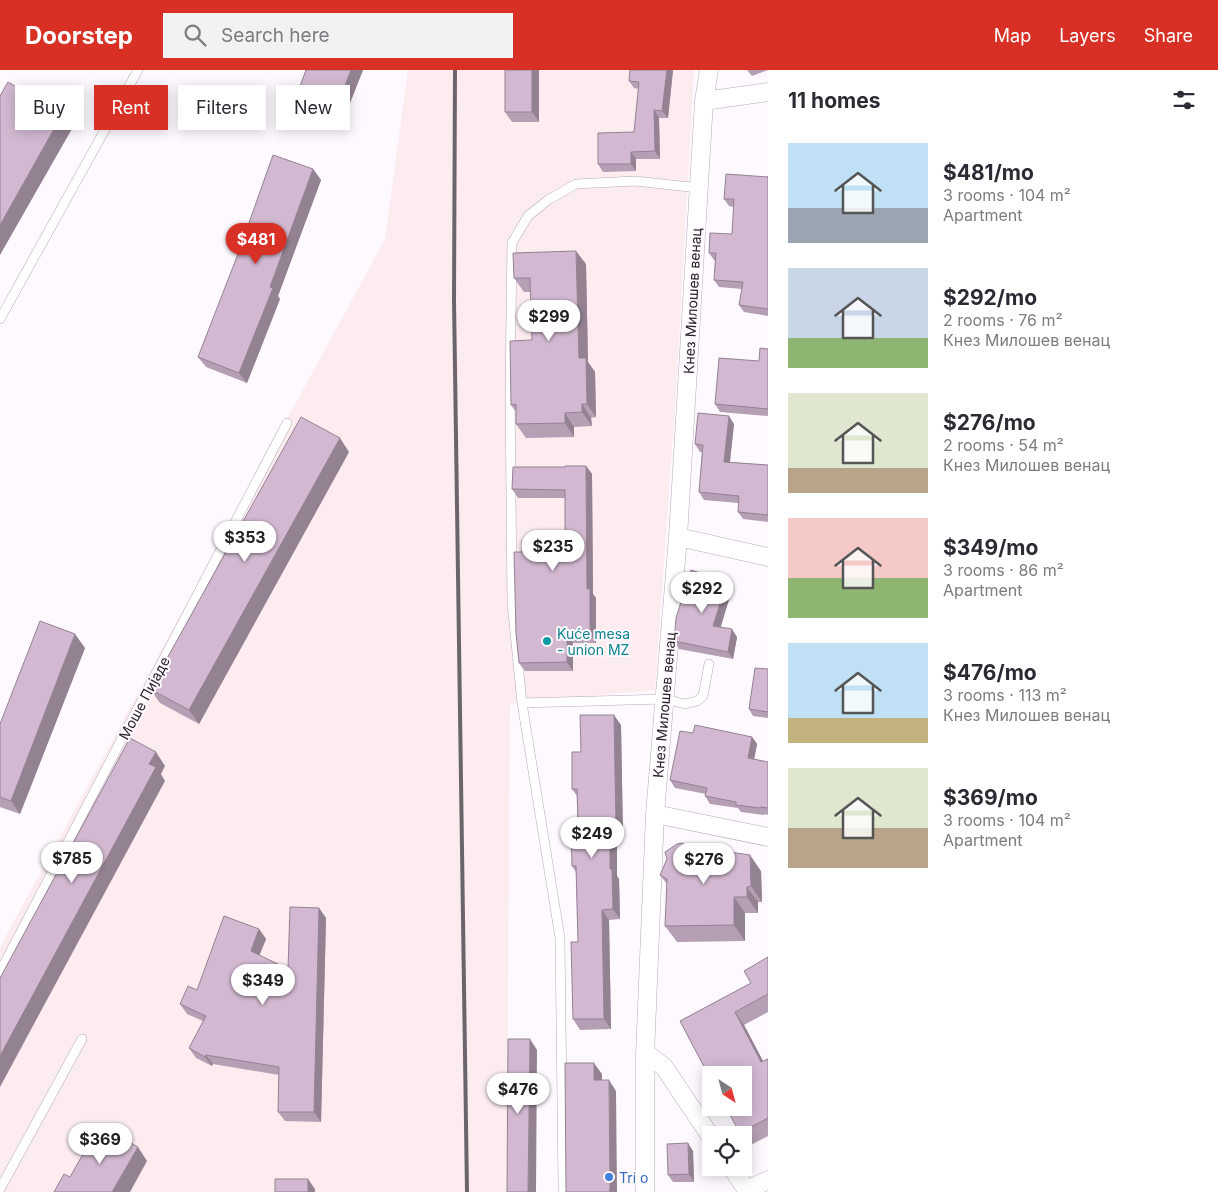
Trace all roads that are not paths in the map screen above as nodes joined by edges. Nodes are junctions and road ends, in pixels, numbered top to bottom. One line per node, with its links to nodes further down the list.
1 (138, 70): 6 (lane)
2 (709, 70): 4 (street, Кнез Милошев венац)
3 (768, 92): 4 (street)
4 (704, 101): 5 (street, Кнез Милошев венац)
5 (699, 188): 8 (street, Кнез Милошев венац); 12 (lane)
6 (0, 319)
7 (287, 424): 15 (lane, Моше Пијаде)
8 (678, 537): 9 (street); 11 (street, Кнез Милошев венац)
9 (768, 558)
10 (709, 664): 11 (lane)
11 (664, 699): 12 (lane); 13 (street, Кнез Милошев венац)
12 (522, 703): 23 (lane)
13 (655, 814): 14 (street); 17 (street, Кнез Милошев венац)
14 (768, 837)
15 (0, 972)
16 (82, 1039): 21 (lane)
17 (645, 1055): 18 (street); 24 (street, Кнез Милошев венац)
18 (704, 1126)
19 (738, 1176): 22 (street)
20 (768, 1180): 22 (street)
21 (0, 1189)
22 (748, 1191)
23 (564, 1192)
24 (645, 1192)

